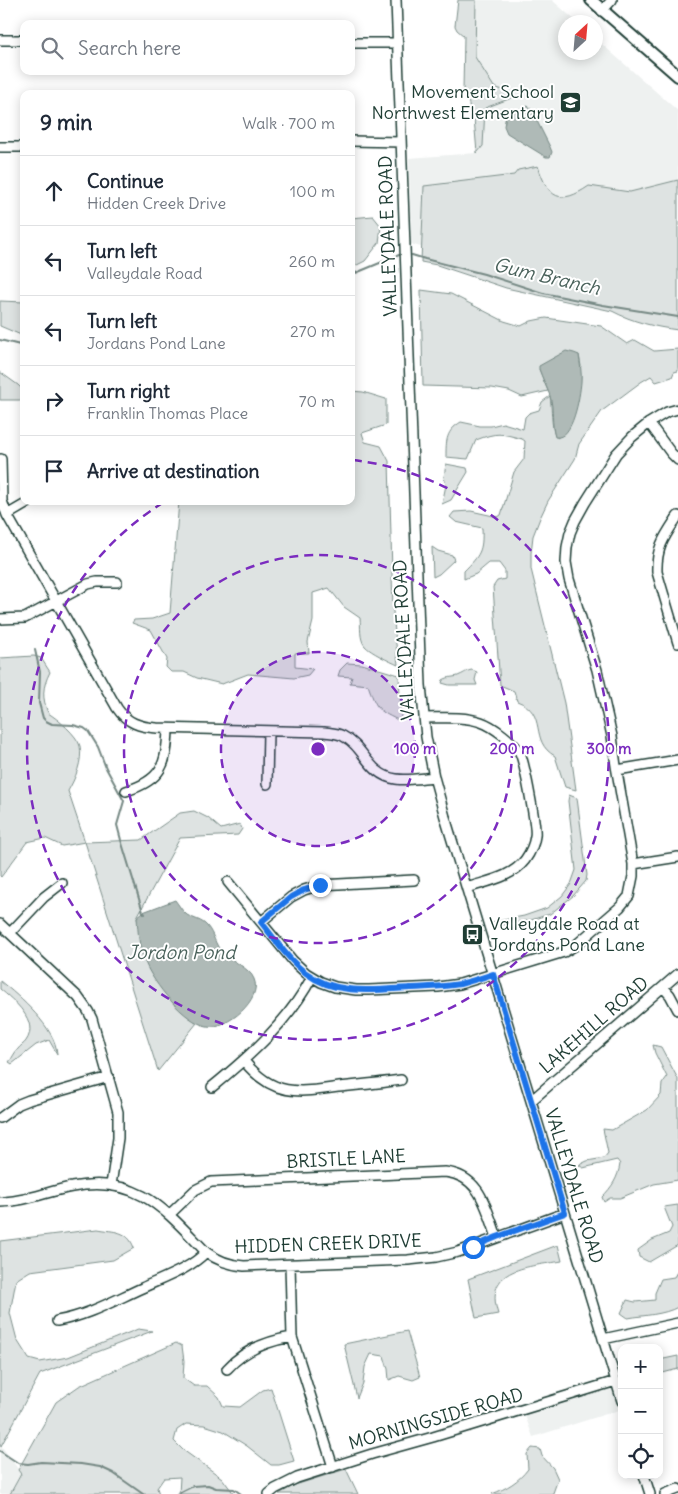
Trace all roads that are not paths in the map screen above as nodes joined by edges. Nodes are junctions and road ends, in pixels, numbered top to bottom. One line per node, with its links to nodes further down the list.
1 (396, 0): 8 (street, VALLEYDALE ROAD)
2 (591, 0): 4 (main road)
3 (612, 0): 4 (street)
4 (602, 11): 9 (main road)
5 (0, 40): 6 (street)
6 (20, 40)
7 (355, 43): 8 (street)
8 (398, 43): 11 (street, VALLEYDALE ROAD)
9 (678, 76)
10 (355, 141): 11 (street)
11 (401, 142): 25 (street, VALLEYDALE ROAD)
12 (0, 147): 13 (street)
13 (20, 147)
14 (678, 409): 15 (street)
15 (649, 423): 17 (street); 29 (street)
16 (1, 459): 19 (street)
17 (678, 460)
18 (24, 505): 19 (street)
19 (7, 515): 22 (street)
20 (678, 516): 24 (street)
21 (117, 582): 22 (street)
22 (56, 602): 23 (street); 26 (street)
23 (0, 619)
24 (678, 643)
25 (424, 718): 30 (street, VALLEYDALE ROAD); 38 (street)
26 (168, 729): 27 (street); 32 (street)
27 (268, 731): 30 (street); 31 (street)
28 (678, 760): 29 (street)
29 (617, 770): 34 (street)
30 (434, 777): 38 (street, VALLEYDALE ROAD)
31 (267, 784)
32 (126, 791)
33 (678, 857): 34 (street)
34 (633, 864): 42 (street)
35 (414, 880): 39 (street)
36 (62, 882): 41 (street)
37 (228, 882): 39 (street)
38 (467, 888): 42 (street, VALLEYDALE ROAD)
39 (261, 922): 44 (street)
40 (0, 924): 41 (street)
41 (10, 933): 48 (street)
42 (493, 974): 44 (street); 51 (street, VALLEYDALE ROAD)
43 (678, 974): 45 (street, LAKEHILL ROAD)
44 (312, 977): 47 (street)
45 (663, 987): 46 (street); 51 (street, LAKEHILL ROAD)
46 (678, 1010)
47 (244, 1061): 49 (street); 50 (street)
48 (109, 1077): 52 (street); 53 (street)
49 (401, 1080)
50 (212, 1087)
51 (532, 1100): 55 (street, VALLEYDALE ROAD)
52 (0, 1118)
53 (111, 1185): 54 (street, HIDDEN CREEK DRIVE); 56 (street, HIDDEN CREEK DRIVE)
54 (0, 1202)
55 (565, 1213): 57 (street, HIDDEN CREEK DRIVE); 63 (street, VALLEYDALE ROAD)
56 (169, 1214): 57 (street, BRISTLE LANE); 58 (street, HIDDEN CREEK DRIVE)
57 (497, 1237): 59 (street, HIDDEN CREEK DRIVE)
58 (206, 1252): 59 (street, HIDDEN CREEK DRIVE); 60 (street)
59 (290, 1265): 62 (street)
60 (57, 1322)
61 (678, 1323): 63 (street)
62 (292, 1337): 64 (street); 67 (street)
63 (602, 1338): 65 (street, VALLEYDALE ROAD)
64 (227, 1369)
65 (616, 1381): 66 (street, VALLEYDALE ROAD); 67 (street, MORNINGSIDE ROAD)
66 (618, 1389)
67 (333, 1467): 70 (street, MORNINGSIDE ROAD)
68 (645, 1479): 71 (street)
69 (678, 1489): 72 (street)
70 (269, 1494)
71 (650, 1494)
72 (665, 1494)

